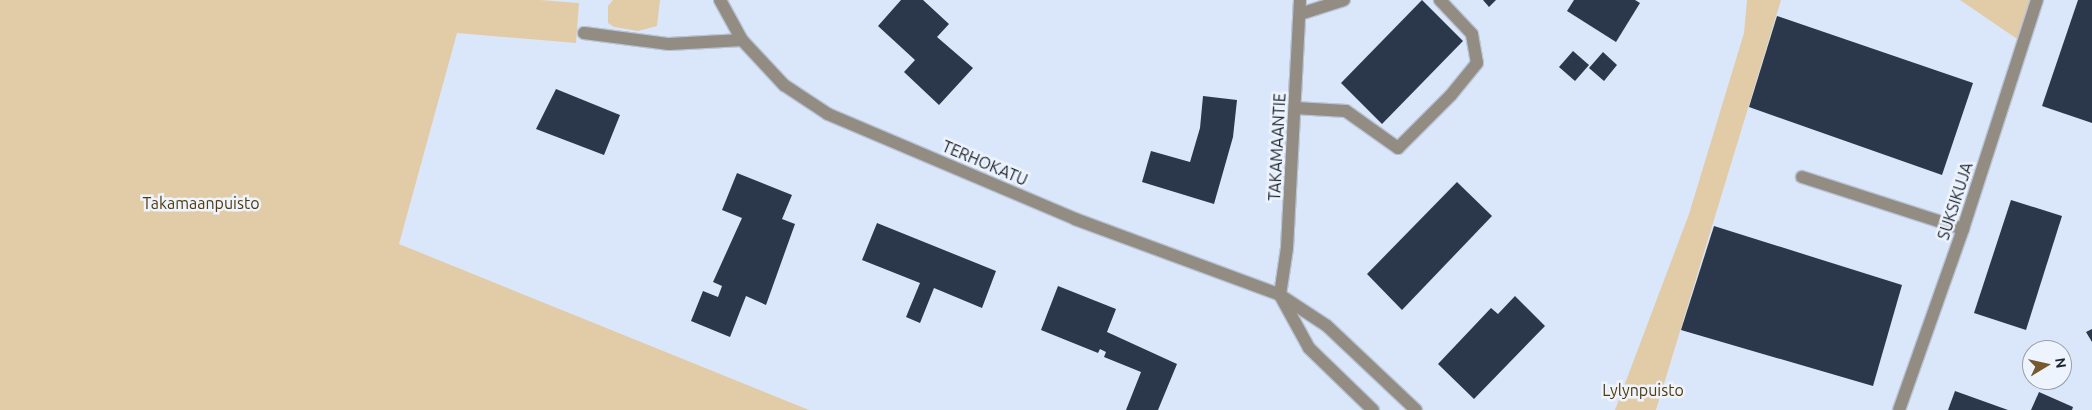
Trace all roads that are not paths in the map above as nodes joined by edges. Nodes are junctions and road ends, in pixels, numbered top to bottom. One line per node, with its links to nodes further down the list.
1 (720, 0): 8 (street, TERHOKATU)
2 (1300, 0): 6 (street, TAKAMAANTIE)
3 (1344, 0): 6 (street)
4 (1440, 0): 9 (street)
5 (2037, 0): 11 (street, SUKSIKUJA)
6 (1300, 14): 9 (street, TAKAMAANTIE)
7 (584, 33): 8 (street)
8 (742, 40): 12 (street, TERHOKATU)
9 (1295, 108): 12 (street, TAKAMAANTIE)
10 (1802, 177): 11 (street)
11 (1963, 229): 15 (street, SUKSIKUJA)
12 (1280, 294): 13 (street); 14 (street)
13 (1373, 410)
14 (1416, 410)
15 (1899, 410)

